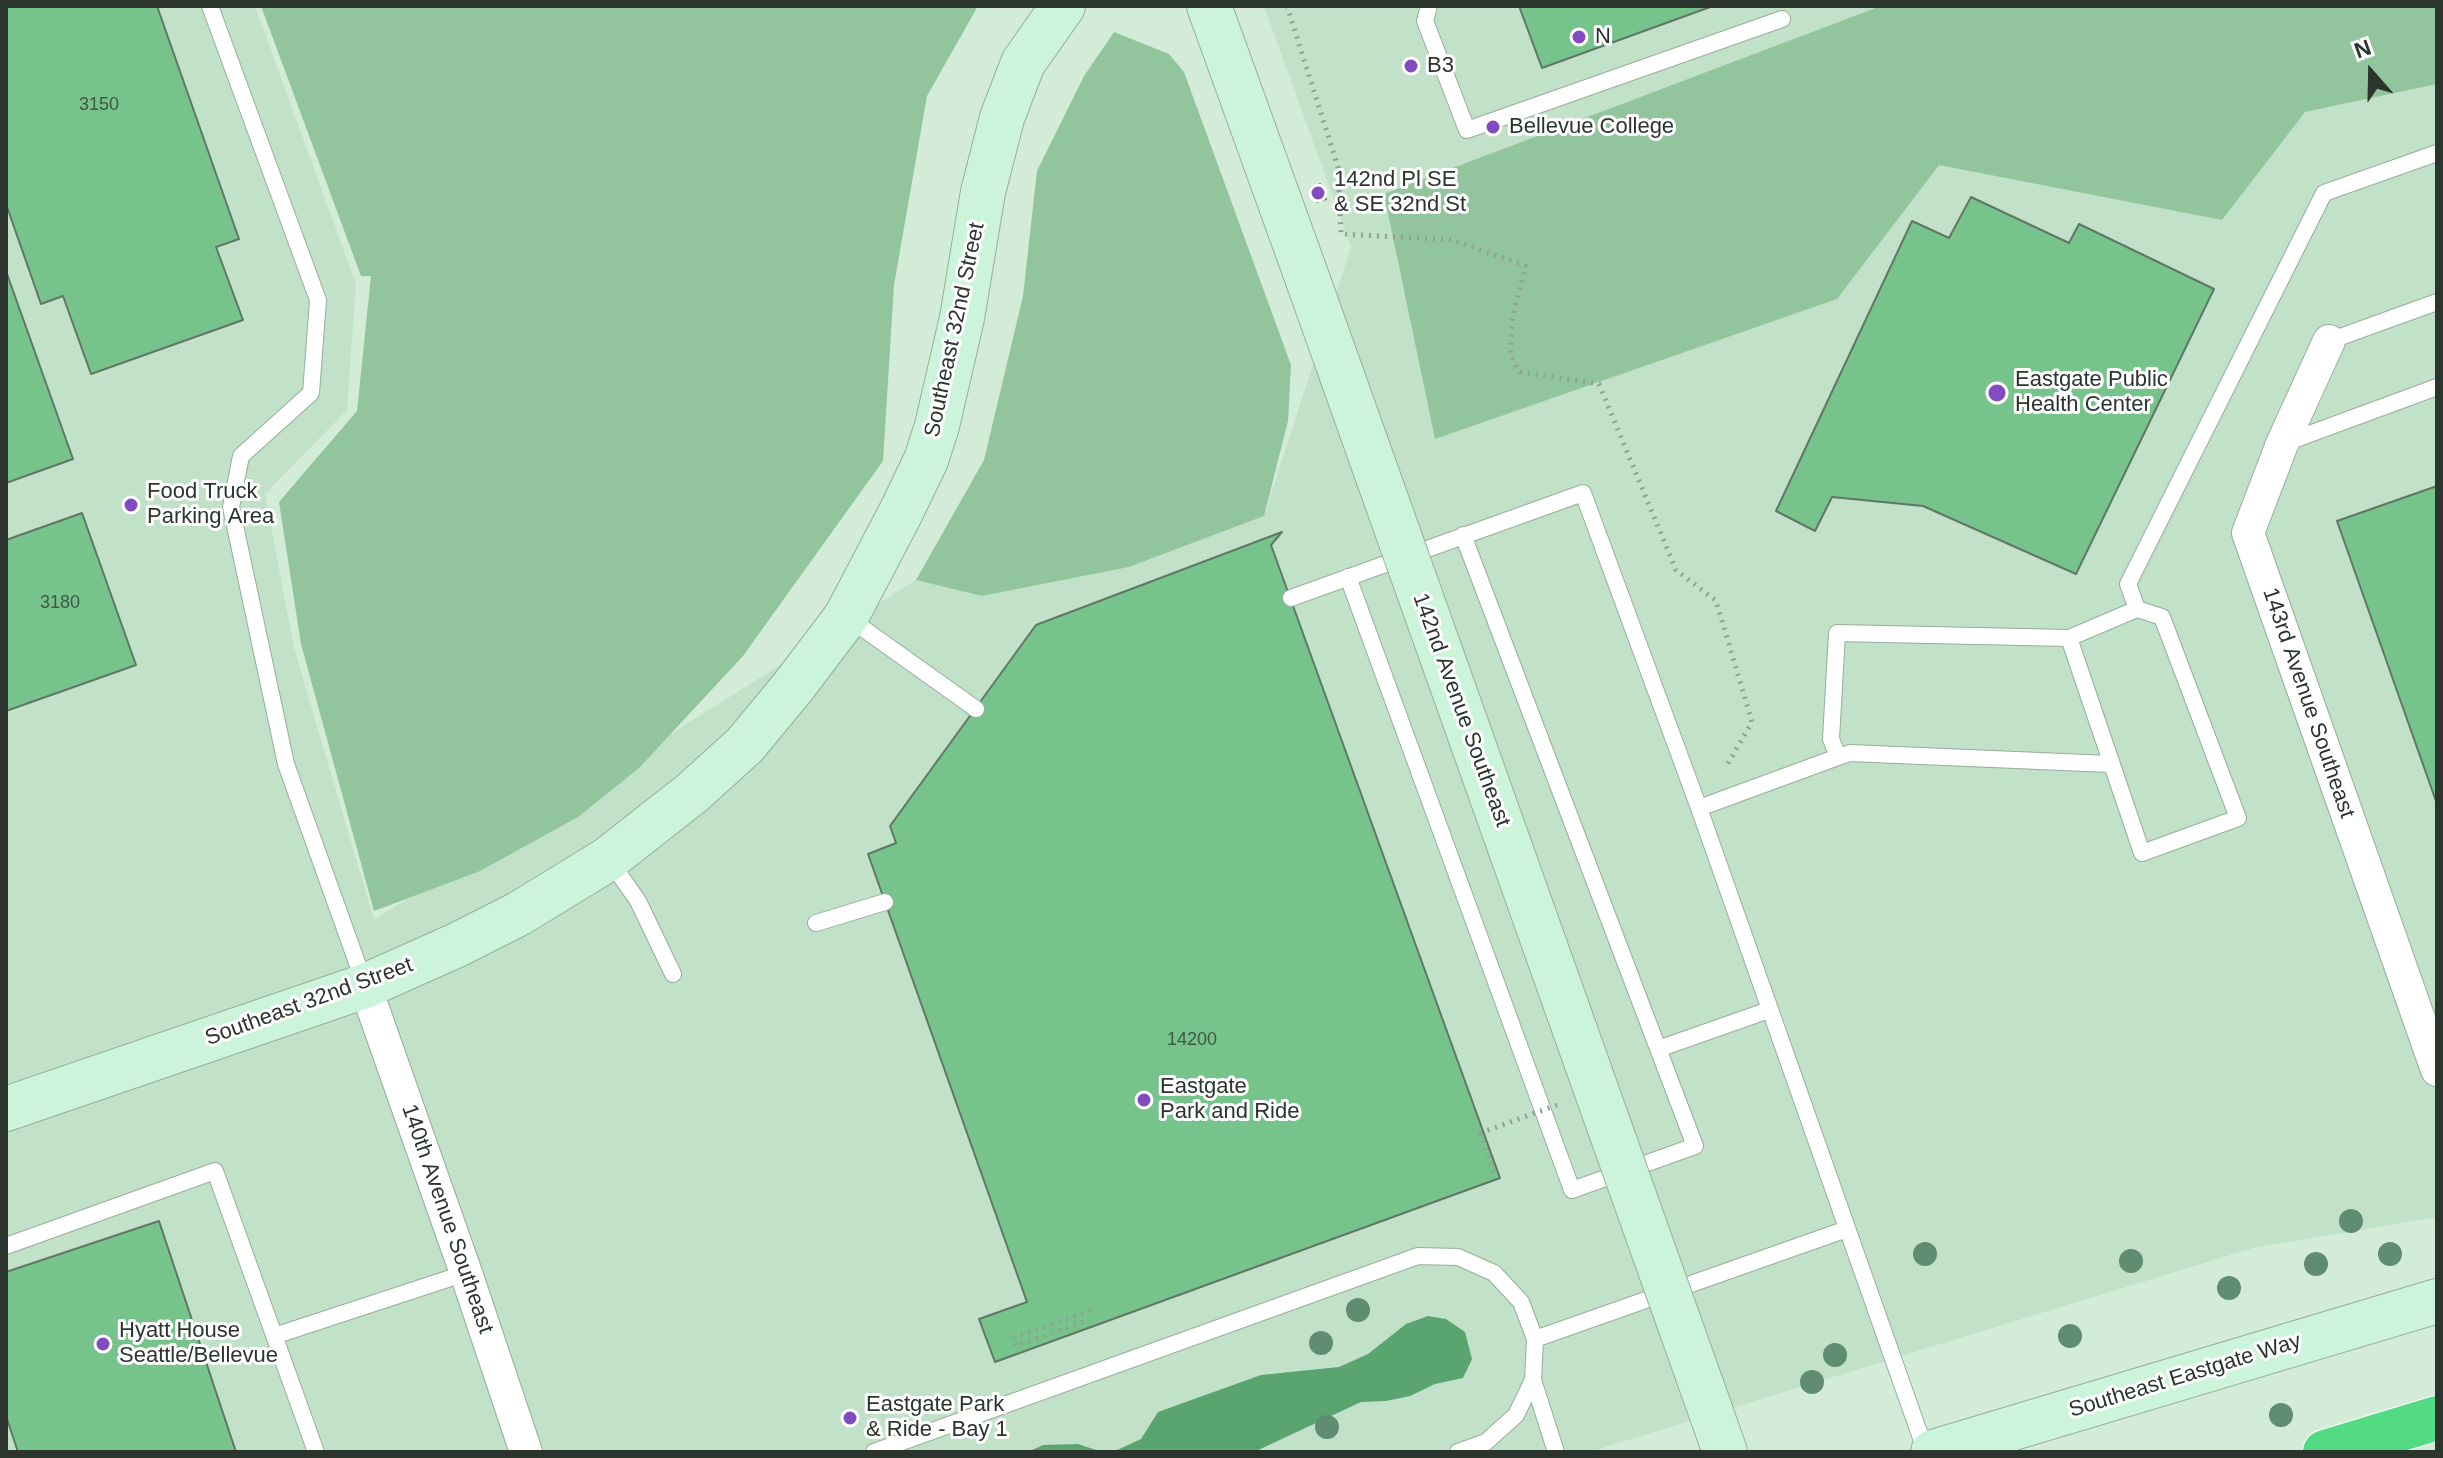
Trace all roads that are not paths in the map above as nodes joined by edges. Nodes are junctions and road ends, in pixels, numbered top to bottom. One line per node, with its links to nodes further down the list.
1 (210, 6): 25 (lane)
2 (1063, 6): 15 (street, Southeast 32nd Street)
3 (1209, 6): 38 (street, 142nd Avenue Southeast, bridge)
4 (1429, 6): 5 (lane)
5 (1782, 19)
6 (2437, 153): 14 (lane)
7 (2437, 302): 8 (lane)
8 (2329, 341): 10 (street, 143rd Avenue Southeast)
9 (2437, 387): 10 (lane)
10 (2282, 444): 28 (street, 143rd Avenue Southeast)
11 (1463, 535): 12 (lane); 20 (lane); 27 (lane)
12 (1348, 577): 13 (lane); 27 (lane)
13 (1291, 598)
14 (2137, 609): 16 (lane); 19 (lane)
15 (846, 617): 17 (lane); 21 (street, Southeast 32nd Street)
16 (2069, 638): 18 (lane); 19 (lane)
17 (976, 709)
18 (1838, 757): 19 (lane); 20 (lane)
19 (2110, 764)
20 (1699, 808): 26 (lane)
21 (608, 859): 24 (lane); 25 (street, Southeast 32nd Street)
22 (885, 902): 23 (lane)
23 (816, 923)
24 (673, 974)
25 (365, 986): 29 (street, Southeast 32nd Street); 32 (street, 140th Avenue Southeast)
26 (1769, 1010): 27 (lane); 30 (lane)
27 (1658, 1049)
28 (2437, 1070)
29 (6, 1109)
30 (1847, 1229): 35 (lane); 44 (lane)
31 (6, 1246): 34 (lane)
32 (466, 1273): 34 (lane); 40 (street, 140th Avenue Southeast)
33 (2437, 1301): 45 (street, Southeast Eastgate Way)
34 (274, 1336): 39 (lane)
35 (1535, 1339): 36 (lane); 41 (lane)
36 (1533, 1380): 42 (lane); 43 (lane)
37 (2437, 1418): 46 (highway)
38 (1718, 1434)
39 (316, 1452)
40 (526, 1452)
41 (874, 1452)
42 (1458, 1452)
43 (1556, 1452)
44 (1926, 1452)
45 (1933, 1452)
46 (2325, 1452)

